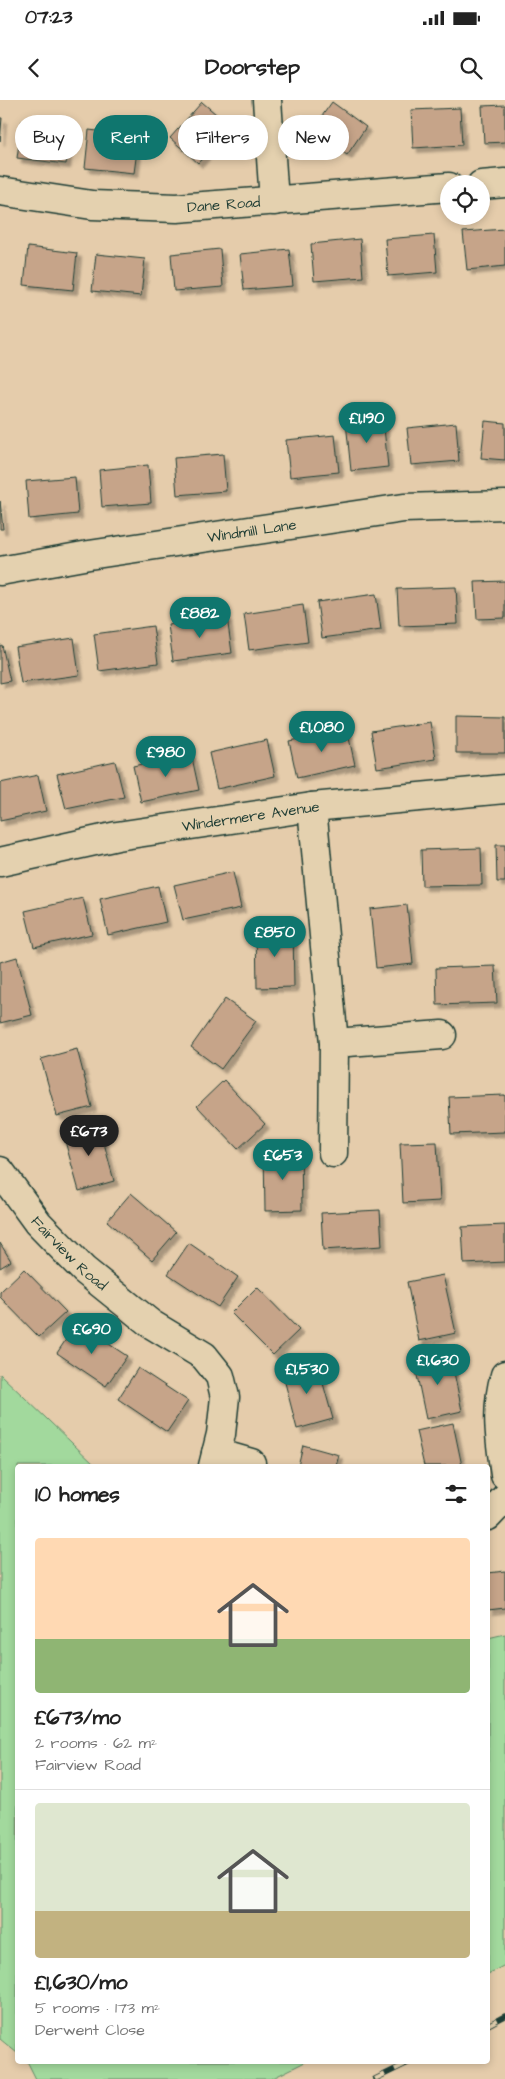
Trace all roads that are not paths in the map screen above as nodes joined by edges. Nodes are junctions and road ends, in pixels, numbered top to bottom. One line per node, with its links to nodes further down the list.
1 (267, 100): 6 (street)
2 (505, 183): 3 (street)
3 (490, 184)
4 (440, 189): 6 (street, Dane Road)
5 (0, 191): 6 (street, Dane Road)
6 (274, 200)
7 (505, 505): 8 (street, Windmill Lane)
8 (0, 571)
9 (505, 789): 10 (street, Windermere Avenue)
10 (312, 807): 11 (street, Windermere Avenue); 13 (street)
11 (0, 862)
12 (442, 1035): 13 (street)
13 (334, 1043): 14 (street)
14 (333, 1153)
15 (0, 1170): 17 (street, Fairview Road)
16 (505, 1375): 19 (street)
17 (214, 1460): 18 (street)
18 (251, 1463)
19 (505, 1475)
20 (505, 1498): 21 (street)
21 (490, 1514)

